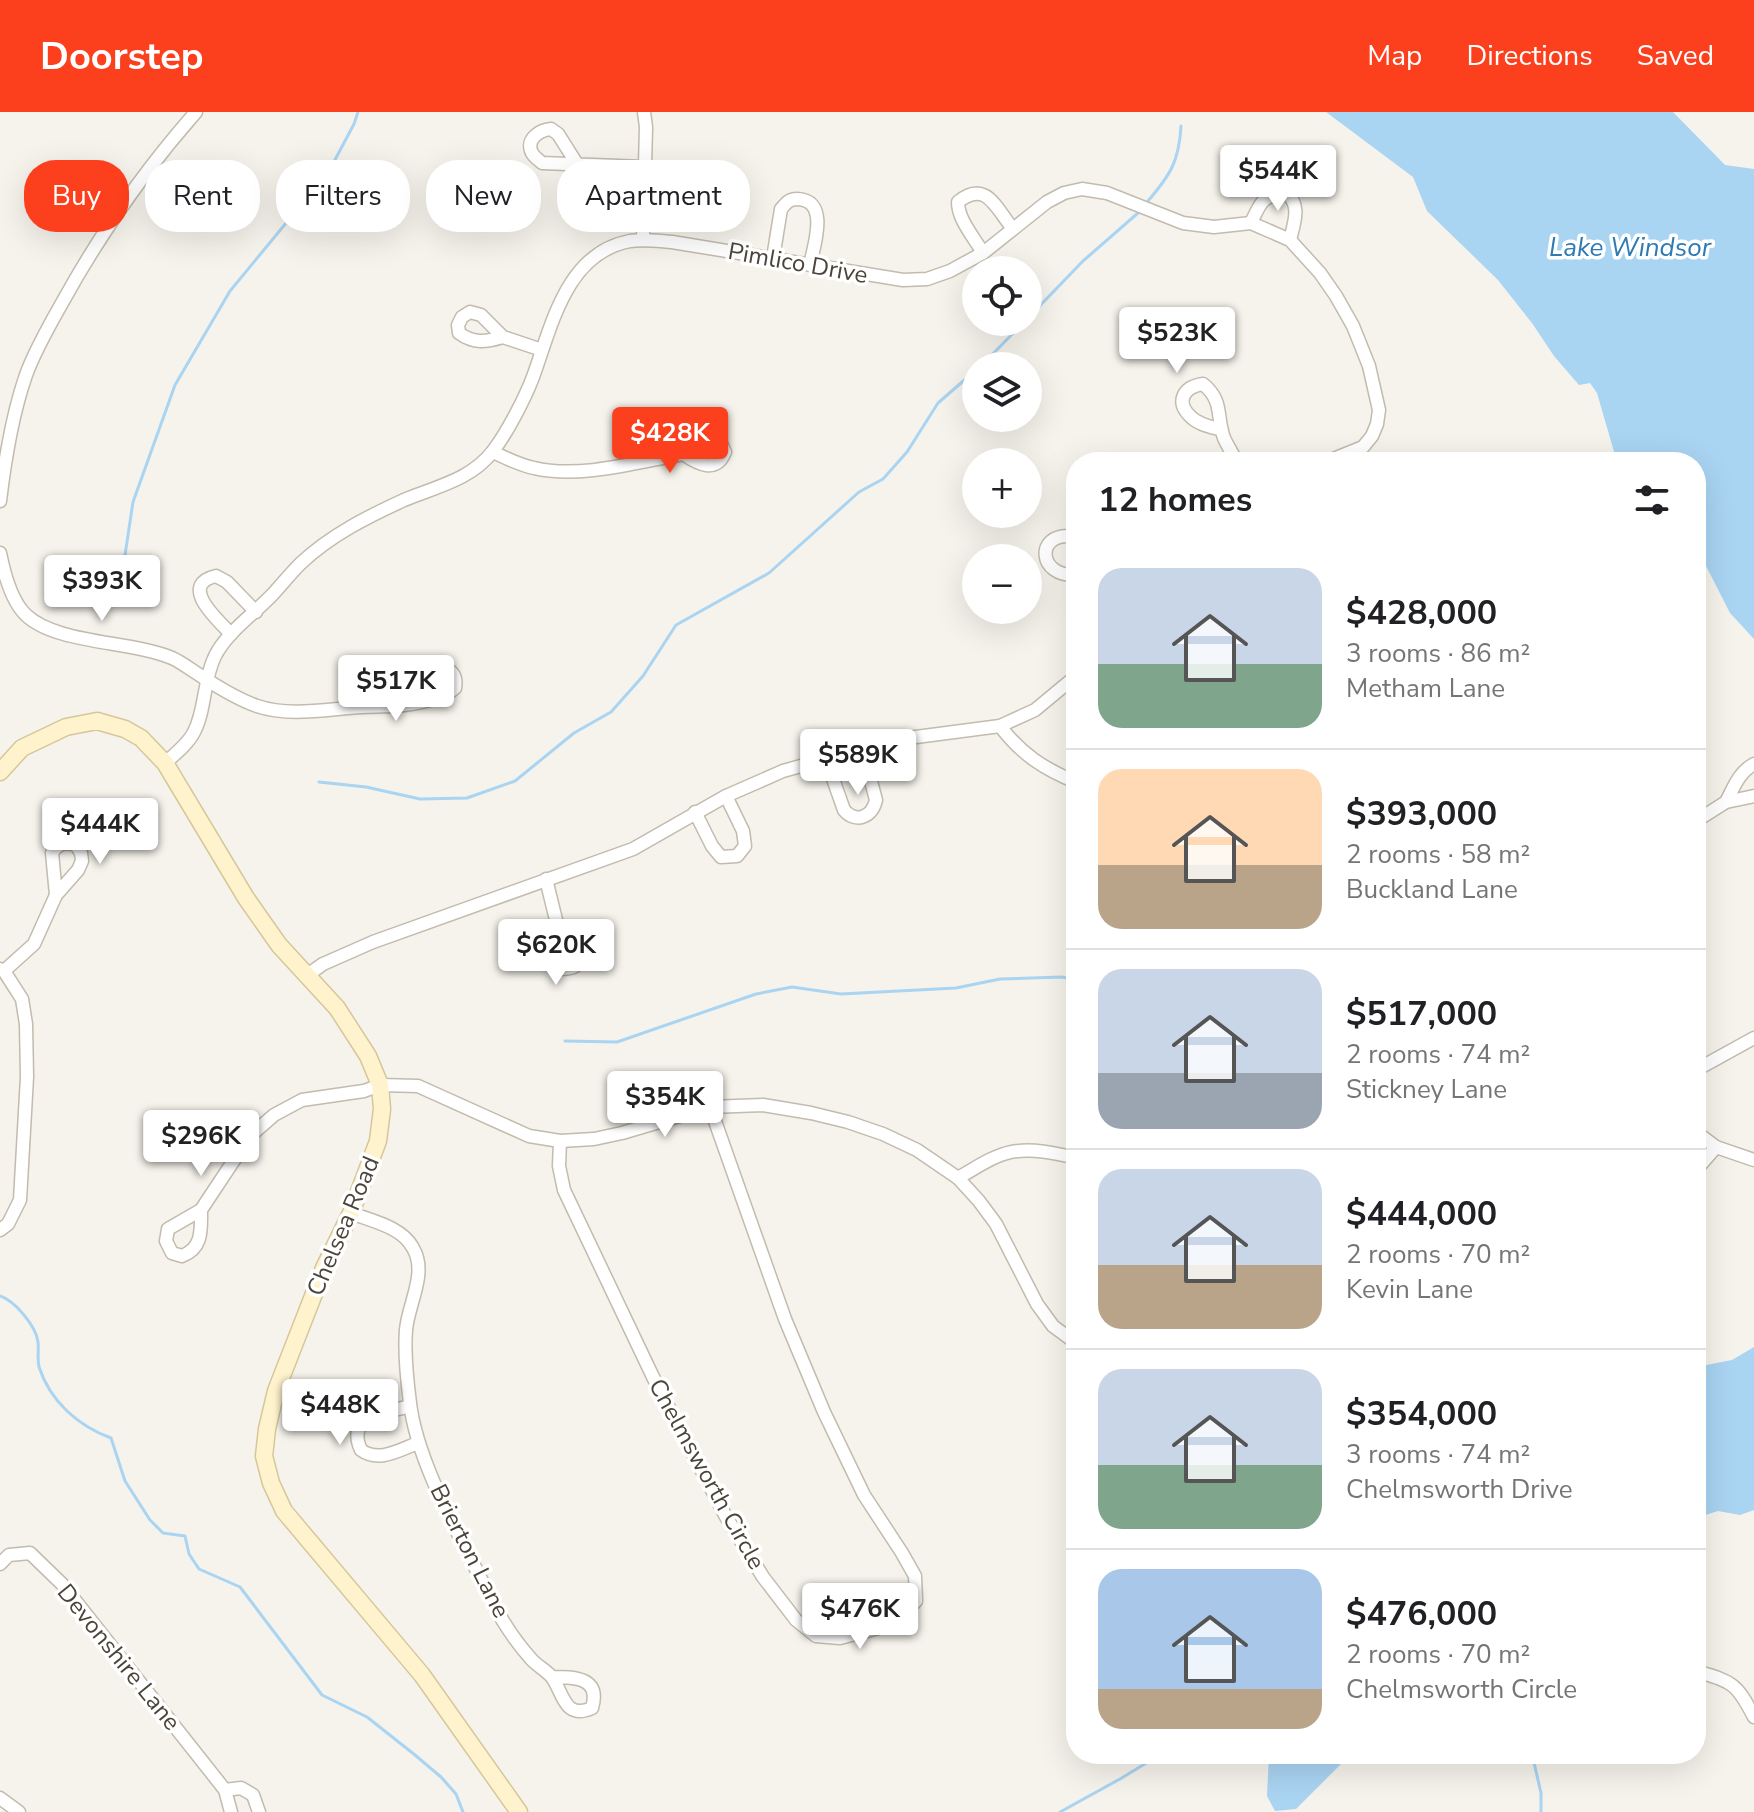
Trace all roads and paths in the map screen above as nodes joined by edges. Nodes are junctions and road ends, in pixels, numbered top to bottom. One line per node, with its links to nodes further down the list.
1 (196, 112): 19 (street)
2 (644, 112): 3 (street)
3 (644, 160)
4 (1251, 223): 5 (street, Pimlico Drive); 8 (street, Pimlico Drive); 8 (street)
5 (1013, 229): 9 (street, Pimlico Drive); 9 (street)
6 (643, 232): 7 (street)
7 (643, 240): 10 (street, Pimlico Drive); 13 (street, Pimlico Drive)
8 (1290, 240): 17 (street, Pimlico Drive)
9 (983, 253): 11 (street, Pimlico Drive)
10 (773, 258): 11 (street, Pimlico Drive); 11 (street)
11 (810, 265)
12 (503, 337): 13 (street)
13 (542, 350): 15 (street, Pimlico Drive)
14 (1222, 430): 16 (street)
15 (493, 452): 18 (street); 23 (street, Pimlico Drive)
16 (1232, 452)
17 (1351, 452)
18 (683, 454)
19 (0, 501)
20 (1066, 536): 22 (street)
21 (0, 553): 25 (street)
22 (1066, 574)
23 (256, 612): 24 (street, Pimlico Drive); 24 (street)
24 (231, 634): 25 (street, Pimlico Drive)
25 (206, 680): 27 (street); 31 (street, Pimlico Drive)
26 (1066, 684): 28 (street)
27 (414, 703)
28 (1000, 726): 29 (street); 34 (street)
29 (862, 748): 30 (street); 30 (street)
30 (826, 759): 35 (street)
31 (165, 763): 33 (street, Chelsea Road); 44 (street, Chelsea Road)
32 (1754, 764): 37 (street)
33 (0, 772)
34 (1066, 777)
35 (726, 796): 38 (street); 38 (street)
36 (1754, 796): 37 (street)
37 (1726, 802): 39 (street)
38 (695, 812): 40 (street)
39 (1706, 815)
40 (546, 879): 42 (street); 44 (street)
41 (56, 895): 43 (street)
42 (557, 924)
43 (2, 970): 58 (street)
44 (306, 976): 47 (street, Chelsea Road)
45 (1754, 1038): 46 (street)
46 (1706, 1064)
47 (380, 1085): 50 (street); 56 (street); 57 (street, Chelsea Road)
48 (710, 1107): 50 (street); 50 (street, Chelmsworth Circle); 55 (street)
49 (1706, 1140): 51 (street)
50 (560, 1141)
51 (1716, 1147): 53 (street); 54 (street)
52 (1066, 1156): 55 (street)
53 (1706, 1158)
54 (1754, 1160)
55 (958, 1178): 59 (street)
56 (201, 1210)
57 (351, 1213): 60 (street, Brierton Lane); 71 (street, Chelsea Road)
58 (0, 1230)
59 (1066, 1336)
60 (410, 1406): 61 (street, Brierton Lane); 61 (street)
61 (418, 1443): 64 (street, Brierton Lane)
62 (0, 1564): 66 (street, Devonshire Lane)
63 (1706, 1674): 65 (street)
64 (552, 1677)
65 (1754, 1717)
66 (225, 1790): 69 (street, Devonshire Lane); 70 (street, Devonshire Lane)
67 (0, 1798): 68 (street)
68 (19, 1812)
69 (231, 1812)
70 (259, 1812)
71 (519, 1812)

